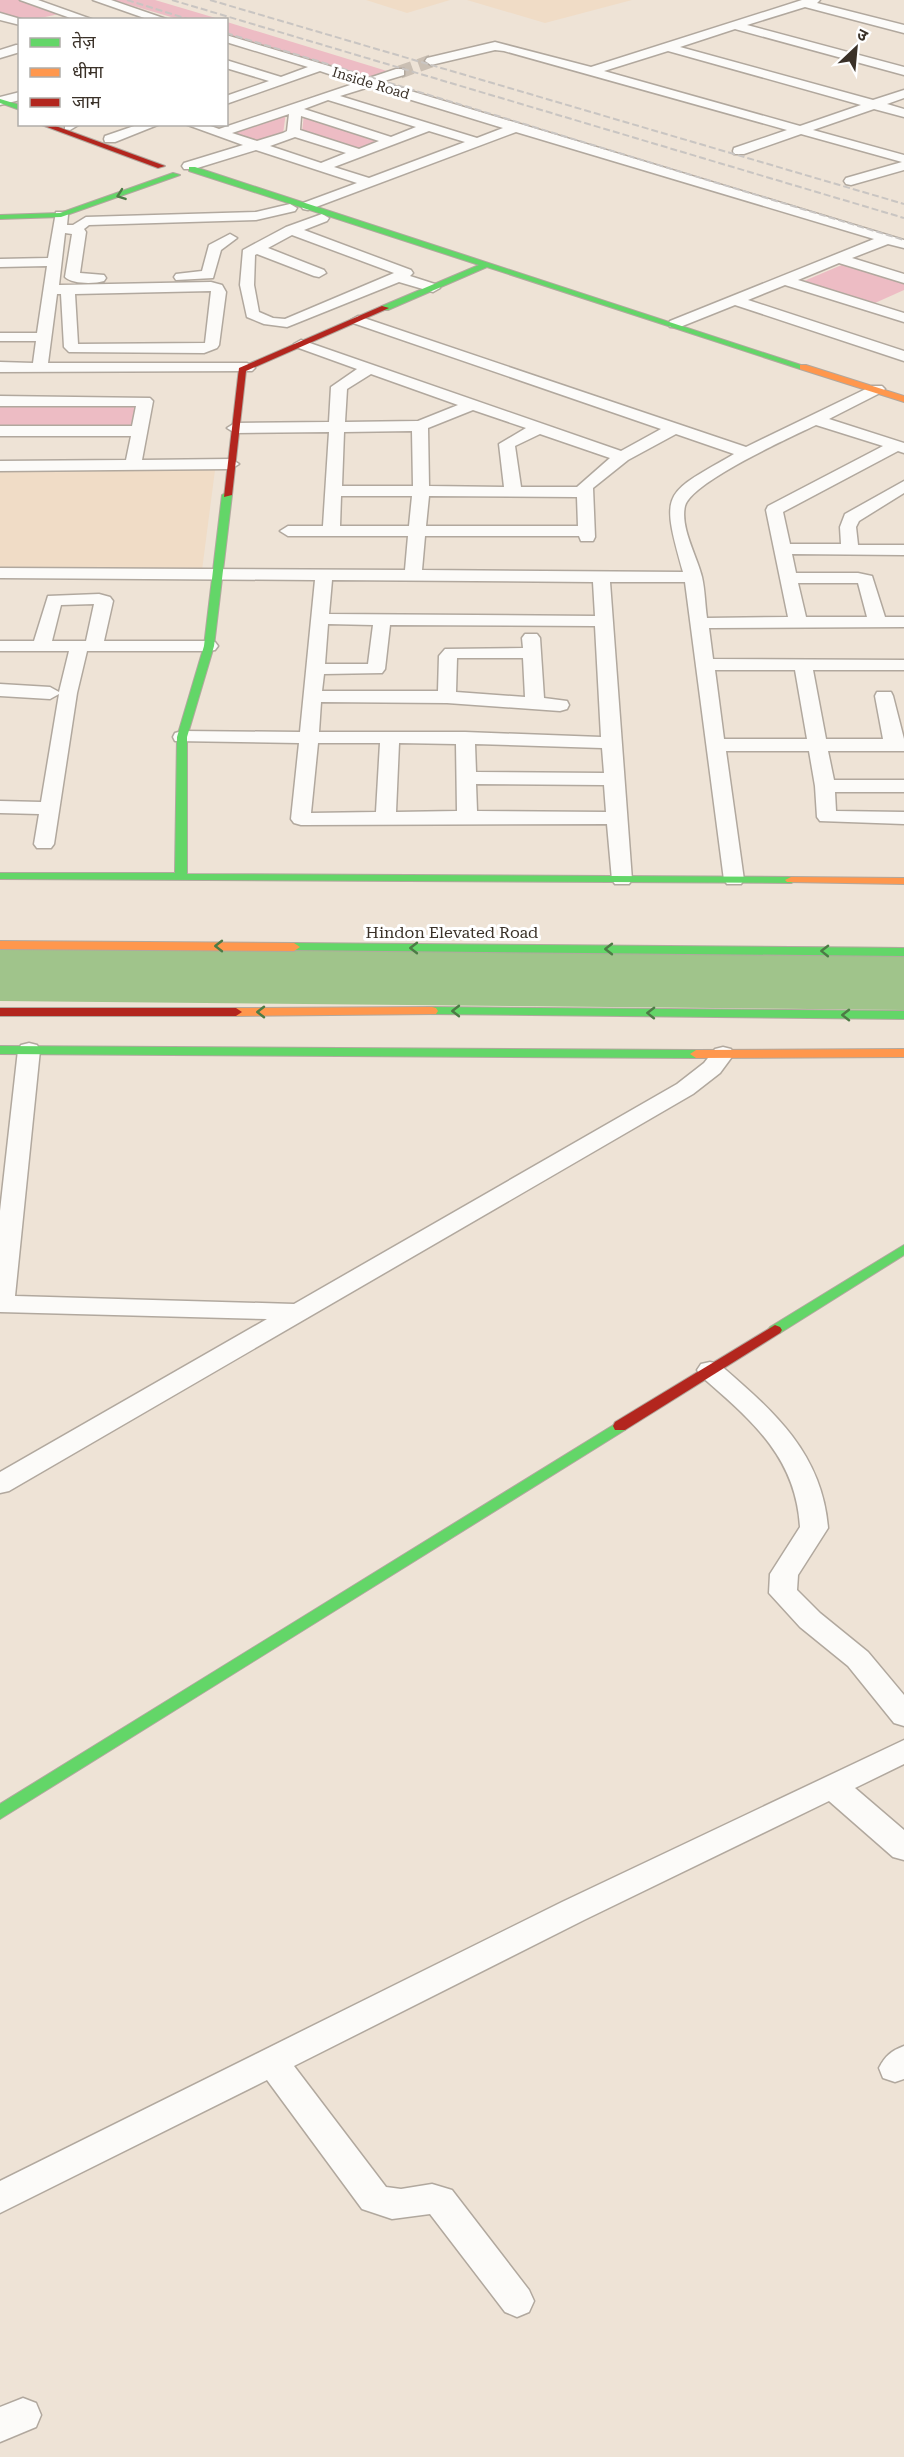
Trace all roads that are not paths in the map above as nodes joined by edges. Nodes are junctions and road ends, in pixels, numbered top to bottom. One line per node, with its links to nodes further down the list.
1 (26, 0): 5 (street)
2 (99, 0): 4 (street)
3 (810, 2): 12 (street); 13 (street)
4 (136, 11): 7 (street); 10 (street)
5 (67, 13): 8 (street); 9 (street)
6 (0, 16): 11 (street)
7 (119, 17)
8 (52, 18)
9 (83, 18)
10 (158, 18)
11 (18, 21)
12 (733, 25): 15 (street); 20 (street)
13 (904, 29)
14 (228, 39): 18 (street, Inside Road)
15 (668, 46): 22 (street); 31 (street)
16 (431, 61): 22 (street)
17 (228, 65): 19 (street)
18 (321, 68): 24 (street); 25 (street, Inside Road)
19 (244, 69): 23 (street); 24 (street)
20 (904, 70)
21 (400, 72): 25 (street)
22 (592, 72): 43 (street)
23 (228, 74)
24 (282, 81): 29 (street)
25 (369, 82): 28 (street); 42 (street, Inside Road)
26 (904, 94): 31 (street)
27 (18, 96): 30 (street)
28 (327, 96): 33 (street); 41 (street)
29 (228, 99)
30 (0, 101): 32 (main road)
31 (872, 104): 35 (street); 43 (street)
32 (18, 107)
33 (296, 108): 44 (street); 45 (street); 47 (street)
34 (0, 110): 36 (main road)
35 (904, 113)
36 (18, 116)
37 (47, 126): 55 (main road)
38 (73, 126): 46 (main road)
39 (148, 126): 46 (street)
40 (197, 126): 45 (street)
41 (429, 127): 47 (street); 48 (street)
42 (517, 128): 48 (street); 70 (street, Inside Road)
43 (801, 130): 50 (street); 52 (street)
44 (293, 132): 49 (street); 51 (street)
45 (220, 133): 49 (street)
46 (110, 139): 56 (main road)
47 (392, 141): 51 (street)
48 (477, 142): 60 (street)
49 (258, 146): 54 (street); 56 (street)
50 (739, 151)
51 (359, 153): 54 (street)
52 (904, 159)
53 (904, 166): 57 (street)
54 (321, 167): 60 (street)
55 (160, 168): 56 (main road); 61 (main road)
56 (184, 170): 62 (main road); 63 (main road); 66 (main road, one-way to 66)
57 (870, 175): 58 (street); 59 (street)
58 (851, 181)
59 (893, 182)
60 (370, 183): 62 (street)
61 (0, 206)
62 (308, 206): 76 (main road)
63 (290, 208): 65 (main road); 67 (street)
64 (0, 217): 66 (main road)
65 (322, 218): 68 (street); 76 (main road)
66 (60, 222): 67 (street); 75 (street)
67 (76, 229): 69 (street)
68 (291, 231): 72 (street); 78 (street)
69 (230, 238)
70 (887, 239): 71 (street, Inside Road); 73 (street)
71 (904, 244)
72 (255, 248): 77 (street); 78 (street)
73 (838, 258): 79 (street); 80 (street)
74 (0, 262): 75 (street)
75 (55, 262): 82 (street)
76 (480, 267): 81 (main road); 89 (main road); 92 (main road)
77 (319, 273)
78 (398, 278): 81 (street)
79 (904, 279)
80 (784, 280): 85 (street); 86 (street)
81 (433, 288): 88 (main road)
82 (51, 290): 83 (street); 90 (street)
83 (68, 290): 83 (street)
84 (894, 299): 86 (street)
85 (735, 300): 89 (street); 95 (street)
86 (876, 309): 87 (street)
87 (904, 318)
88 (358, 320): 94 (main road); 110 (street)
89 (675, 324): 92 (main road)
90 (44, 337): 91 (street); 98 (street)
91 (0, 338)
92 (719, 339): 101 (main road)
93 (904, 341): 95 (street)
94 (301, 344): 99 (main road); 100 (street)
95 (886, 350): 96 (street)
96 (904, 356)
97 (0, 368): 98 (street)
98 (40, 368): 99 (street)
99 (247, 368): 108 (main road)
100 (369, 368): 104 (street); 106 (street)
101 (878, 389): 102 (main road); 105 (street)
102 (902, 397)
103 (0, 400): 112 (street)
104 (473, 405): 107 (street); 109 (street)
105 (813, 419): 113 (street); 114 (street)
106 (336, 425): 107 (street); 108 (street); 120 (street)
107 (420, 426): 121 (street)
108 (235, 428): 116 (main road)
109 (539, 428): 115 (street); 122 (street)
110 (675, 428): 114 (street); 115 (street)
111 (0, 430): 112 (street)
112 (140, 431): 117 (street)
113 (900, 447): 127 (street)
114 (747, 453): 135 (street)
115 (622, 457): 123 (street)
116 (231, 464): 117 (street); 131 (main road)
117 (133, 465): 118 (street)
118 (0, 466)
119 (904, 486): 128 (street)
120 (333, 491): 121 (street); 126 (street)
121 (421, 491): 122 (street); 124 (street)
122 (513, 492): 123 (street)
123 (583, 492): 124 (street)
124 (417, 530): 126 (street); 133 (street)
125 (288, 531): 126 (street)
126 (331, 531)
127 (782, 549): 128 (street); 136 (street)
128 (850, 549): 129 (street)
129 (904, 550)
130 (0, 573): 131 (street)
131 (218, 573): 132 (street); 148 (main road)
132 (324, 576): 133 (street); 137 (street)
133 (413, 576): 134 (street)
134 (601, 576): 135 (street); 140 (street)
135 (693, 577): 141 (street)
136 (790, 578): 142 (street); 143 (street)
137 (320, 619): 138 (street); 153 (street)
138 (382, 620): 139 (street); 153 (street)
139 (531, 621): 140 (street); 149 (street)
140 (604, 621): 165 (street)
141 (699, 622): 142 (street); 150 (street)
142 (798, 622): 143 (street)
143 (877, 622): 144 (street)
144 (904, 622)
145 (0, 646): 146 (street)
146 (41, 646): 147 (street); 147 (street)
147 (86, 646): 148 (street); 174 (street)
148 (209, 646): 161 (main road)
149 (532, 653): 157 (street); 159 (street)
150 (705, 664): 151 (street); 166 (street)
151 (803, 665): 152 (street); 168 (street)
152 (904, 665)
153 (315, 669): 156 (street)
154 (0, 690): 155 (street)
155 (50, 693)
156 (312, 696): 157 (street); 162 (street)
157 (447, 697): 159 (street)
158 (891, 700): 167 (street)
159 (535, 702): 160 (street)
160 (560, 705)
161 (182, 737): 162 (street); 181 (main road)
162 (308, 738): 163 (street); 176 (street)
163 (390, 738): 164 (street); 176 (street)
164 (465, 738): 165 (street); 169 (street)
165 (613, 742): 170 (street)
166 (715, 745): 168 (street); 183 (street)
167 (899, 745): 168 (street)
168 (818, 746): 171 (street)
169 (466, 778): 170 (street); 175 (street)
170 (613, 779): 178 (street)
171 (825, 786): 172 (street); 177 (street)
172 (904, 786)
173 (0, 807): 174 (street)
174 (49, 808): 179 (street)
175 (467, 817): 176 (street); 178 (street)
176 (386, 818)
177 (904, 818)
178 (616, 819): 182 (street)
179 (44, 844)
180 (0, 876): 181 (main road)
181 (181, 877): 182 (main road)
182 (622, 880): 183 (main road)
183 (734, 880): 184 (main road)
184 (904, 881)
185 (0, 945): 186 (main road, Hindon Elevated Road, one-way to 185)
186 (904, 952)
187 (0, 1012): 188 (main road, one-way to 187)
188 (734, 1014): 189 (main road, one-way to 188); 190 (main road)
189 (904, 1015)
190 (735, 1045): 192 (main road); 193 (main road); 196 (street)
191 (0, 1050): 192 (main road)
192 (29, 1050): 195 (street)
193 (904, 1053)
194 (904, 1249): 197 (main road)
195 (1, 1304): 196 (street)
196 (299, 1312): 198 (street)
197 (710, 1370): 199 (street); 202 (main road)
198 (0, 1484)
199 (904, 1715)
200 (904, 1751): 201 (street)
201 (832, 1786): 203 (street); 204 (street)
202 (0, 1812)
203 (904, 1848)
204 (273, 2063): 205 (street); 206 (street)
205 (0, 2198)
206 (517, 2301)

